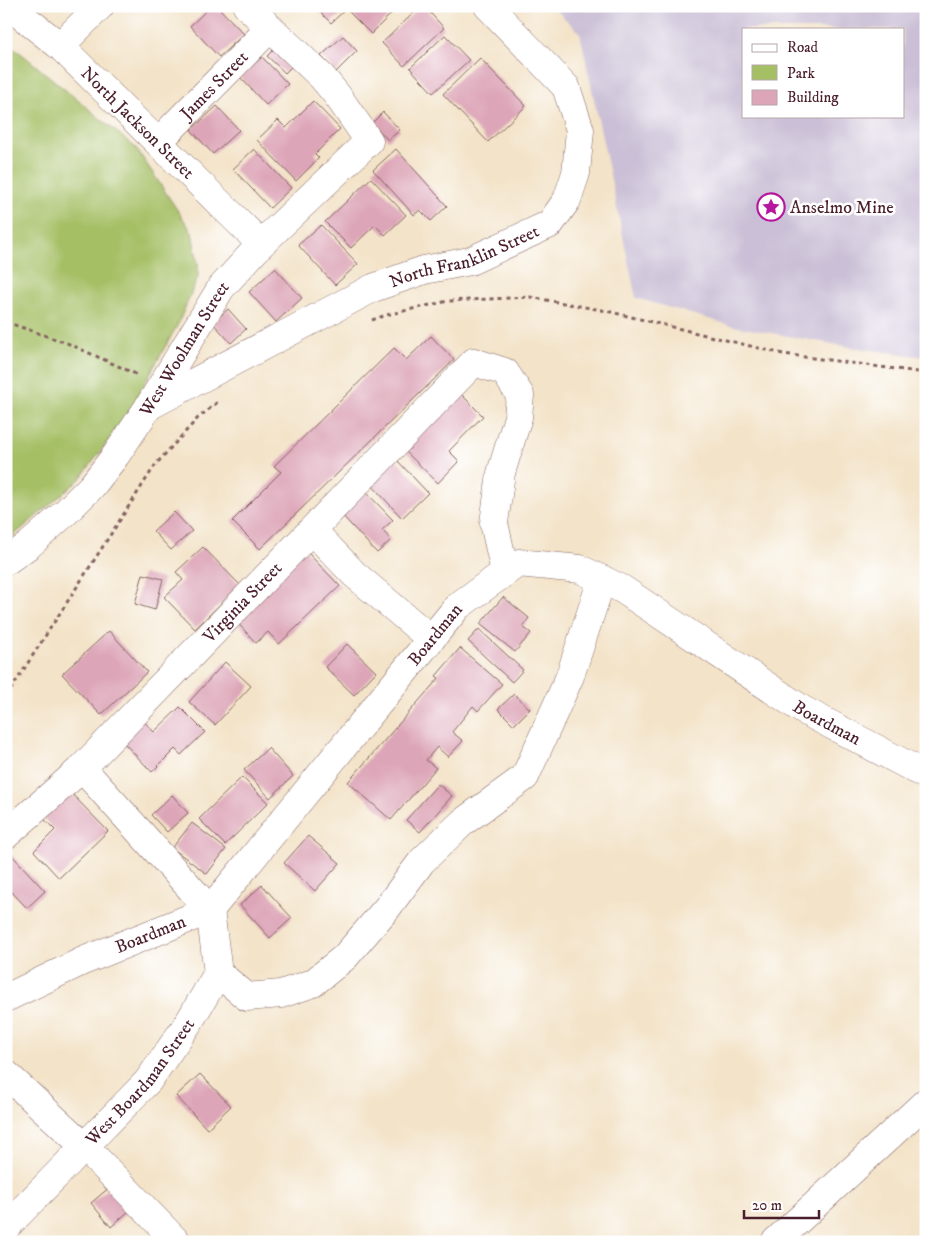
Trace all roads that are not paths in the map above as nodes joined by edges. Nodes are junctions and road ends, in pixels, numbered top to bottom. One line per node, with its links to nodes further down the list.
1 (9, 6): 6 (street, North Jackson Street)
2 (100, 6): 6 (street)
3 (247, 6): 5 (street)
4 (488, 6): 9 (street, North Franklin Street)
5 (270, 28): 7 (street, James Street); 8 (street, West Woolman Street)
6 (60, 46): 7 (street, North Jackson Street)
7 (158, 142): 8 (street, North Jackson Street)
8 (261, 244): 9 (street, West Woolman Street)
9 (155, 396): 11 (street, West Woolman Street)
10 (312, 530): 12 (street, Virginia Street); 14 (street); 15 (street, Virginia Street)
11 (6, 561)
12 (505, 572): 13 (street, Boardman); 14 (street, Boardman)
13 (602, 579): 16 (street, Boardman); 19 (street)
14 (431, 639): 18 (street, Boardman)
15 (82, 768): 17 (street, Virginia Street); 18 (street)
16 (926, 775)
17 (6, 835)
18 (210, 910): 19 (street); 20 (street, Boardman)
19 (218, 973): 23 (street, West Boardman Street)
20 (6, 998)
21 (6, 1074): 23 (street)
22 (926, 1102): 26 (street)
23 (85, 1147): 24 (street, West Boardman Street); 25 (street)
24 (6, 1227)
25 (177, 1242)
26 (775, 1242)

